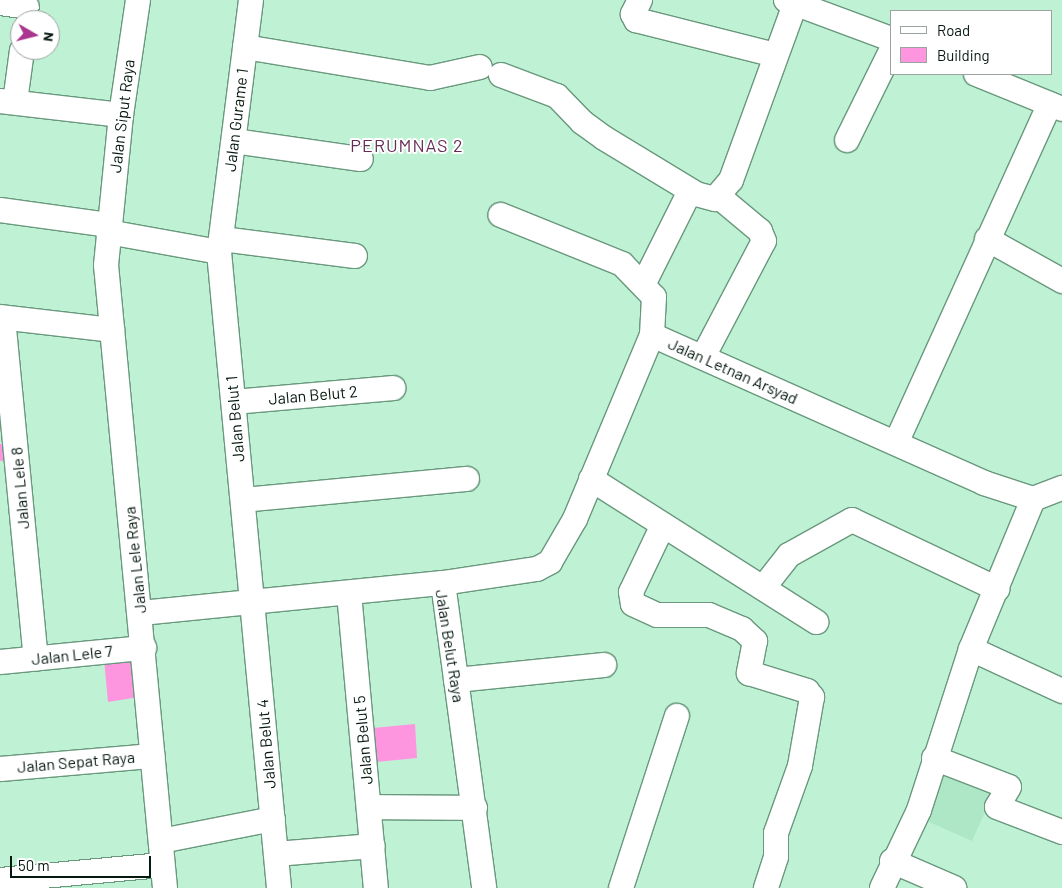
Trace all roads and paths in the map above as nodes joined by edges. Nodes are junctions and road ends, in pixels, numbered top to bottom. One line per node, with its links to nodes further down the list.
1 (138, 0): 16 (street, Jalan Siput Raya)
2 (251, 0): 9 (street, Jalan Gurame 1)
3 (640, 0): 11 (street)
4 (790, 2): 6 (street); 11 (street)
5 (0, 3): 7 (street)
6 (828, 6): 8 (street)
7 (27, 9)
8 (890, 38)
9 (245, 47): 18 (street, Jalan Gurame 1); 20 (street)
10 (890, 53): 17 (street)
11 (775, 55): 21 (street)
12 (19, 60): 14 (street)
13 (978, 75): 15 (street)
14 (7, 102): 16 (street)
15 (1056, 106): 25 (street)
16 (120, 115): 24 (street, Jalan Siput Raya)
17 (847, 140)
18 (234, 141): 19 (street); 26 (street, Jalan Gurame 1)
19 (361, 159)
20 (690, 191): 21 (street); 29 (street)
21 (718, 196): 33 (street)
22 (0, 210): 24 (street)
23 (500, 215): 29 (street)
24 (108, 228): 26 (street); 31 (street, Jalan Lele Raya)
25 (987, 239): 28 (street); 37 (street)
26 (220, 246): 27 (street); 36 (street, Jalan Belut 1)
27 (355, 256)
28 (1062, 281)
29 (644, 283): 32 (street)
30 (2, 317): 31 (street); 35 (street, Jalan Lele 8)
31 (112, 330): 49 (street, Jalan Lele Raya)
32 (652, 335): 33 (street, Jalan Letnan Arsyad); 39 (street, Jalan Letnan Arsyad)
33 (702, 357): 37 (street, Jalan Letnan Arsyad)
34 (393, 388): 36 (street, Jalan Belut 2)
35 (5, 395): 53 (street, Jalan Lele 8)
36 (234, 402): 42 (street, Jalan Belut 1)
37 (896, 443): 41 (street, Jalan Letnan Arsyad)
38 (467, 479): 42 (street)
39 (591, 479): 43 (street); 44 (street, Jalan Letnan Arsyad)
40 (1062, 488): 41 (street)
41 (1033, 499): 46 (street)
42 (243, 500): 48 (street, Jalan Belut 1)
43 (663, 525): 45 (street); 77 (street)
44 (443, 583): 47 (street, Jalan Belut Raya); 56 (street, Jalan Belut Raya)
45 (763, 588): 46 (street); 50 (street)
46 (997, 589): 52 (street)
47 (349, 593): 48 (street, Jalan Belut Raya); 62 (street, Jalan Belut 5)
48 (253, 600): 49 (street, Jalan Belut Raya); 64 (street, Jalan Belut 4)
49 (141, 613): 51 (street, Jalan Lele Raya)
50 (816, 622)
51 (144, 648): 53 (street, Jalan Lele 7); 59 (street, Jalan Lele Raya)
52 (971, 650): 57 (street); 60 (street)
53 (36, 658): 54 (street, Jalan Lele 7)
54 (0, 662)
55 (604, 665): 56 (street)
56 (456, 680): 63 (street, Jalan Belut Raya)
57 (1062, 691)
58 (677, 716): 76 (street)
59 (152, 756): 61 (street, Jalan Sepat Raya); 66 (street, Jalan Lele Raya)
60 (934, 758): 65 (street); 69 (street)
61 (0, 769)
62 (369, 808): 63 (street); 67 (street, Jalan Belut 5)
63 (475, 808): 75 (street, Jalan Belut Raya)
64 (273, 819): 66 (street); 68 (street, Jalan Belut 4)
65 (1062, 832)
66 (160, 841): 70 (street, Jalan Lele Raya)
67 (373, 846): 68 (street); 74 (street, Jalan Belut 5)
68 (276, 854): 73 (street, Jalan Belut 4)
69 (892, 861): 78 (street); 79 (street)
70 (164, 877): 72 (street)
71 (0, 880): 72 (street)
72 (59, 882)
73 (279, 888)
74 (376, 888)
75 (484, 888)
76 (621, 888)
77 (766, 888)
78 (882, 888)
79 (954, 888)

